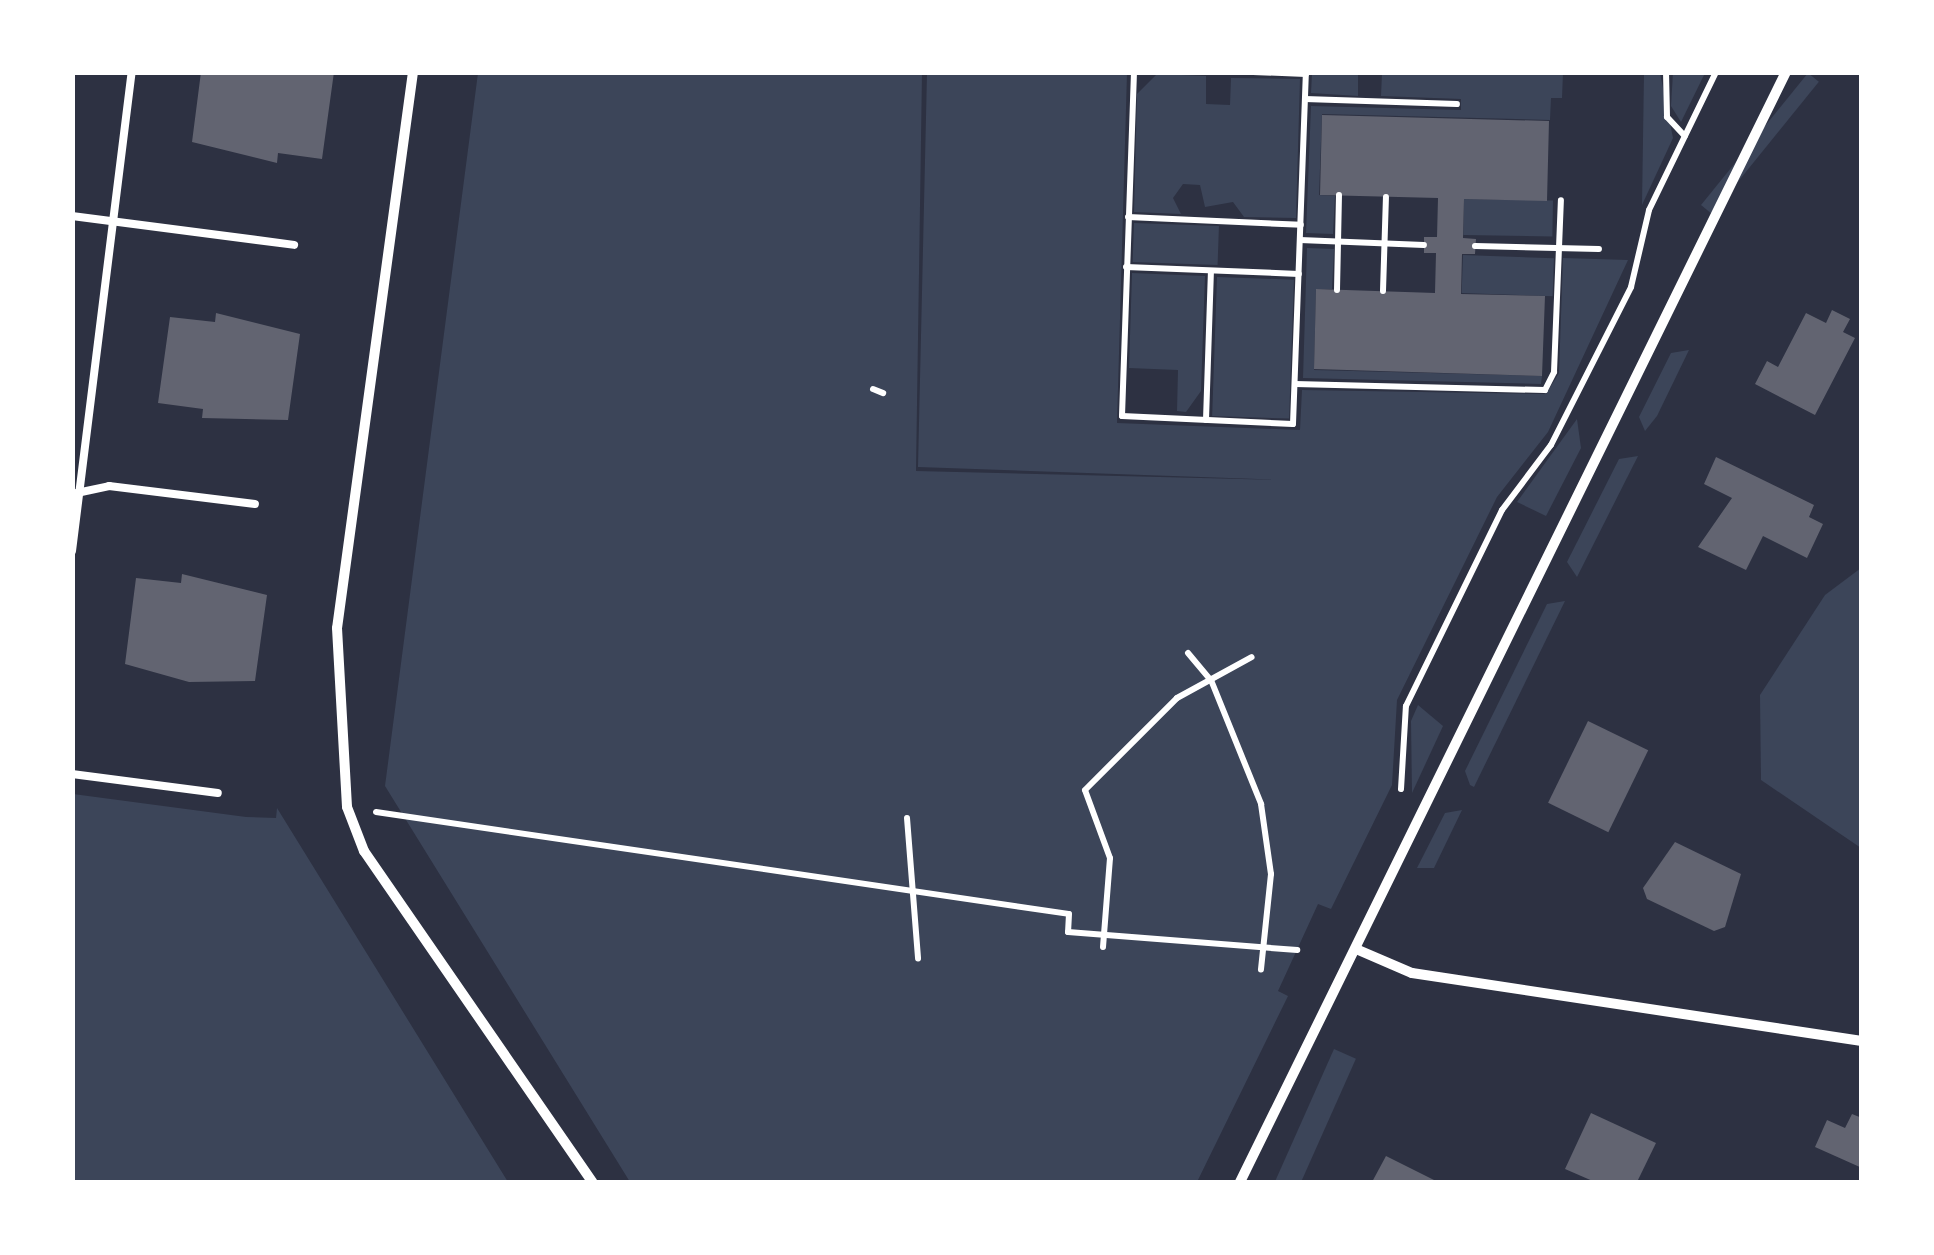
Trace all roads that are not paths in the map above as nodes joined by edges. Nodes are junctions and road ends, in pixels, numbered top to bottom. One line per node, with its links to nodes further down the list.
1 (132, 72): 5 (lane)
2 (413, 72): 14 (street)
3 (1786, 72): 12 (street)
4 (72, 216): 5 (lane)
5 (114, 221): 6 (lane); 7 (lane)
6 (294, 244)
7 (76, 492): 8 (lane); 9 (lane)
8 (255, 504)
9 (72, 551)
10 (72, 774): 11 (lane)
11 (218, 792)
12 (1356, 950): 13 (street); 15 (street)
13 (1862, 1040)
14 (592, 1182)
15 (1240, 1182)

